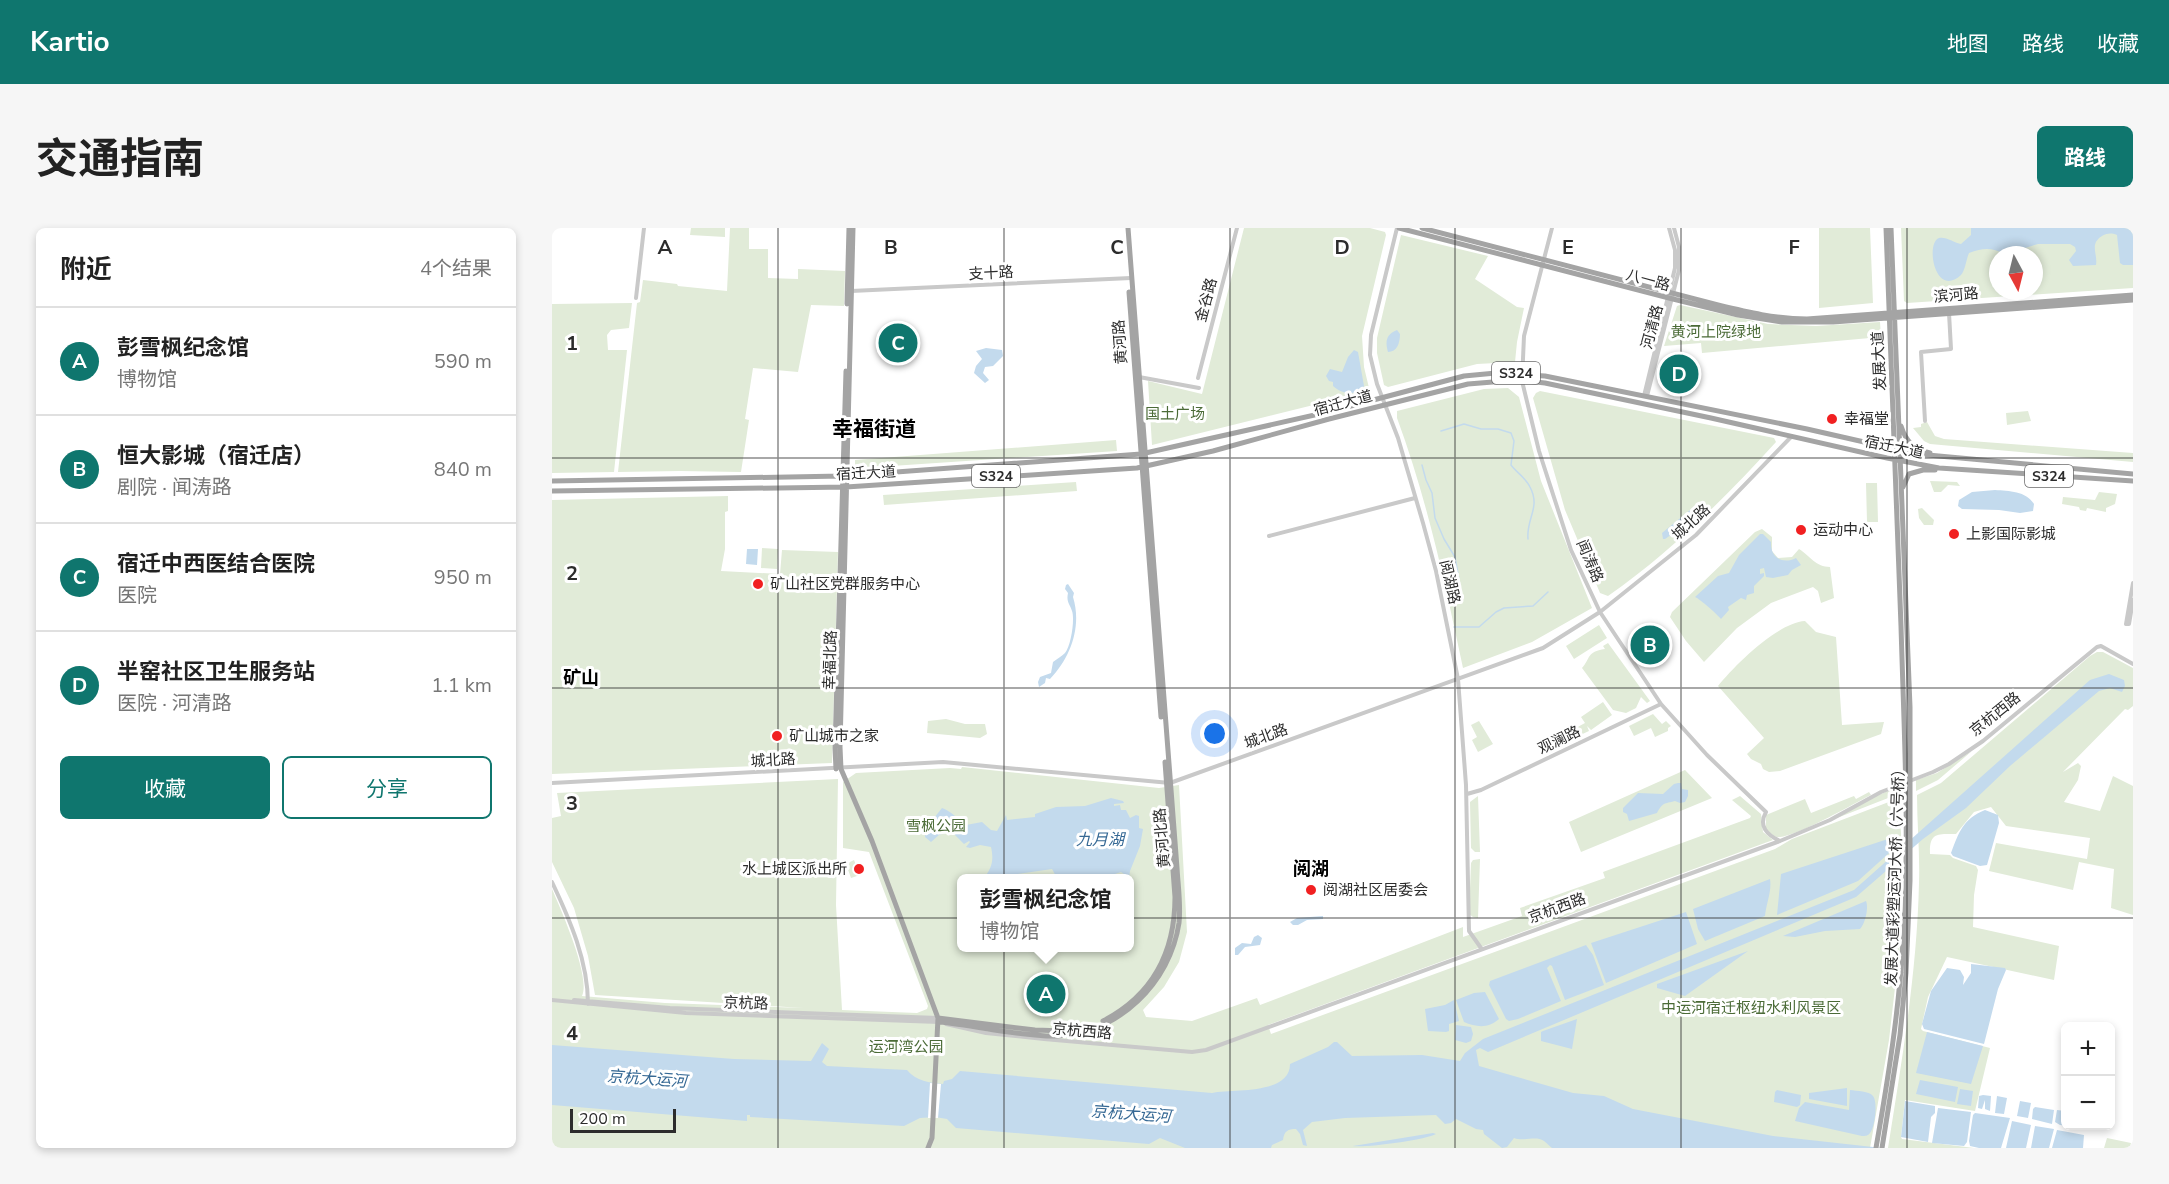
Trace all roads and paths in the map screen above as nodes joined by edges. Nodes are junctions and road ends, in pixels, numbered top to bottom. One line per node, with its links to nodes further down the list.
1 (644, 228): 16 (street)
2 (851, 228): 13 (main road, 幸福北路); 40 (main road, 幸福北路)
3 (1126, 228): 12 (main road, 黄河路)
4 (1237, 228): 22 (street, 金谷路)
5 (1398, 228): 11 (main road, 八一路); 25 (street, 阅湖路)
6 (1422, 228): 11 (main road, 八一路)
7 (1552, 228): 11 (street, 闻涛路)
8 (1672, 228): 15 (street, 河清路)
9 (1886, 228): 19 (main road, 发展大道)
10 (1891, 228): 19 (main road, 发展大道)
11 (1543, 262): 15 (main road, 八一路); 20 (street, 闻涛路)
12 (1130, 278): 13 (street, 支十路); 21 (main road, 黄河路); 32 (main road, 黄河路)
13 (851, 291): 40 (main road, 幸福北路)
14 (2133, 295): 19 (main road, 滨河路)
15 (1671, 296): 19 (main road, 八一路); 26 (street, 河清路)
16 (636, 297)
17 (2133, 300): 18 (main road, 滨河路)
18 (1949, 314): 19 (main road, 滨河路); 29 (street)
19 (1892, 315): 27 (main road, 发展大道); 31 (main road, 发展大道)
20 (1522, 373): 23 (street, 闻涛路); 25 (main road, 宿迁大道 / S324); 26 (main road, 宿迁大道 / S324)
21 (1139, 377): 24 (street); 32 (main road, 黄河路)
22 (1198, 378)
23 (1522, 381): 28 (main road, 宿迁大道 / S324); 30 (main road, 宿迁大道 / S324); 50 (street, 闻涛路)
24 (1199, 388)
25 (1382, 396): 28 (street, 阅湖路); 32 (main road, 宿迁大道 / S324)
26 (1645, 396): 31 (main road, 宿迁大道 / S324)
27 (1898, 401): 31 (main road, 发展大道); 34 (main road)
28 (1385, 404): 36 (main road, 宿迁大道 / S324); 45 (street, 阅湖路)
29 (1925, 421)
30 (1791, 437): 35 (main road, 宿迁大道 / S324); 50 (street, 城北路)
31 (1897, 449): 33 (main road, 宿迁大道 / S324); 35 (main road, 发展大道)
32 (1143, 454): 36 (main road, 黄河北路); 40 (main road, 宿迁大道 / S324)
33 (1942, 458): 34 (main road, 宿迁大道 / S324); 37 (main road)
34 (1970, 459): 39 (main road, 宿迁大道 / S324)
35 (1898, 460): 37 (main road, 宿迁大道 / S324); 46 (main road, 发展大道); 54 (main road, 发展大道)
36 (1143, 467): 43 (main road, 宿迁大道 / S324); 57 (main road, 黄河北路)
37 (1939, 468): 38 (main road, 宿迁大道 / S324)
38 (1966, 471): 42 (main road, 宿迁大道 / S324); 46 (main road)
39 (2133, 474)
40 (844, 476): 41 (main road, 宿迁大道 / S324); 43 (main road, 幸福北路)
41 (552, 481)
42 (2133, 481)
43 (844, 487): 44 (main road, 宿迁大道 / S324); 55 (main road, 幸福北路)
44 (552, 491)
45 (1415, 498): 47 (street); 52 (street, 阅湖路)
46 (1902, 513): 54 (main road, 发展大道)
47 (1269, 536)
48 (2133, 582): 49 (street)
49 (2133, 600)
50 (1600, 612): 52 (street, 城北路); 53 (street, 闻涛路)
51 (2133, 664): 59 (street, 京杭西路)
52 (1458, 679): 57 (street, 城北路); 58 (street, 阅湖路)
53 (1661, 704): 58 (street, 观澜路); 59 (street, 闻涛路)
54 (1907, 707): 66 (main road, 发展大道彩塑运河大桥（六号桥）); 67 (main road, 发展大道彩塑运河大桥（六号桥）)
55 (839, 769): 56 (street, 城北路); 57 (street, 城北路); 64 (main road, 幸福北路)
56 (552, 783)
57 (1168, 784): 64 (main road, 黄河北路)
58 (1467, 794): 61 (street, 阅湖路)
59 (1780, 841): 61 (street, 京杭西路)
60 (552, 882): 63 (street)
61 (1481, 948): 64 (street, 京杭西路)
62 (552, 999): 63 (street, 京杭路)
63 (588, 1003): 64 (street, 京杭路)
64 (939, 1020): 65 (main road, 幸福北路)
65 (928, 1148)
66 (1876, 1148)
67 (1881, 1148)

